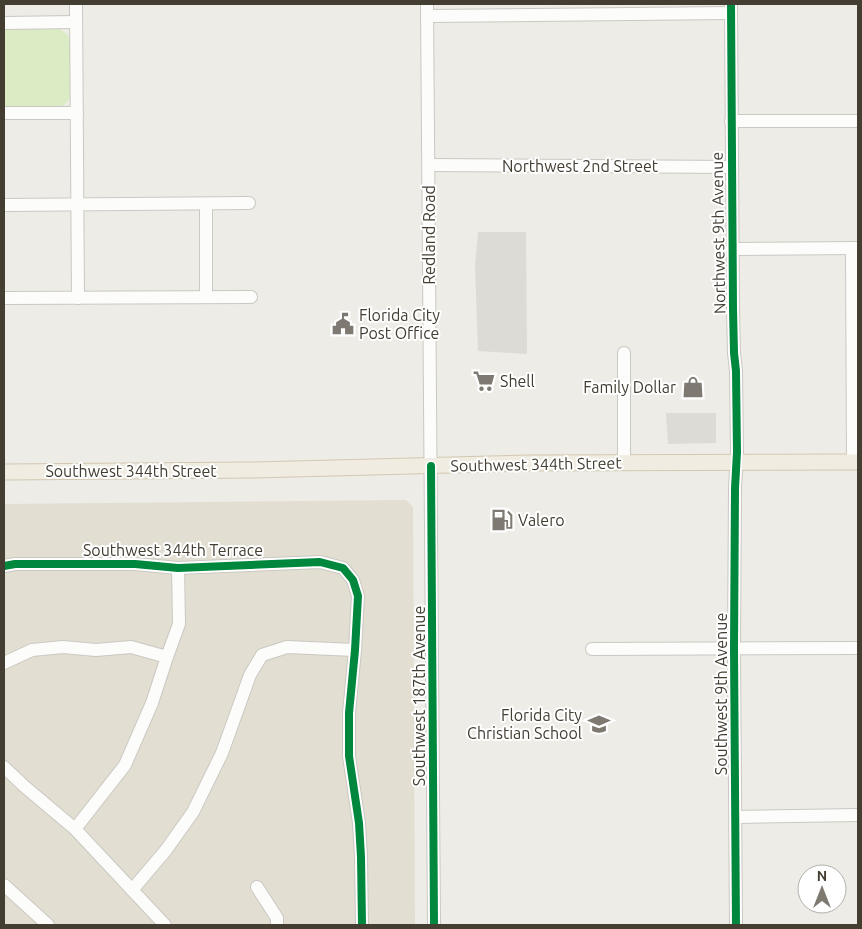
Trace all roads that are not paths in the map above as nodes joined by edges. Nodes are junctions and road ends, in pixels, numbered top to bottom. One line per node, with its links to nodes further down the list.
1 (76, 4): 4 (street)
2 (731, 9): 3 (street); 8 (street, Northwest 9th Avenue)
3 (427, 10): 10 (street, Redland Road)
4 (76, 22): 5 (street); 6 (street)
5 (4, 23)
6 (77, 113): 7 (street); 15 (street)
7 (4, 114)
8 (731, 121): 9 (street); 11 (street, Northwest 9th Avenue)
9 (858, 121)
10 (429, 166): 11 (street, Northwest 2nd Street); 27 (street, Redland Road)
11 (732, 167): 16 (street, Northwest 9th Avenue)
12 (249, 203): 13 (street)
13 (206, 204): 15 (street); 18 (street)
14 (4, 205): 15 (street)
15 (77, 205): 21 (street)
16 (732, 248): 17 (street); 24 (street, Northwest 9th Avenue)
17 (855, 248): 23 (street)
18 (206, 297): 19 (street); 21 (street)
19 (251, 297)
20 (4, 298): 21 (street)
21 (78, 298)
22 (624, 353): 26 (street)
23 (855, 375): 25 (street)
24 (737, 462): 25 (main road, Southwest 344th Street); 26 (main road, Southwest 344th Street); 32 (street, Southwest 9th Avenue)
25 (856, 462)
26 (624, 463): 27 (main road, Southwest 344th Street)
27 (431, 466): 28 (main road, Southwest 344th Street); 48 (street, Southwest 187th Avenue)
28 (4, 472)
29 (4, 566): 30 (street, Southwest 344th Terrace)
30 (178, 568): 33 (street, Southwest 344th Terrace); 35 (street)
31 (858, 648): 32 (street)
32 (734, 649): 34 (street); 39 (street, Southwest 9th Avenue)
33 (355, 650): 43 (street); 47 (street)
34 (592, 650)
35 (167, 657): 36 (street); 40 (street)
36 (4, 663)
37 (4, 767): 40 (street)
38 (858, 816): 39 (street)
39 (736, 817): 49 (street, Southwest 9th Avenue)
40 (75, 829): 43 (street)
41 (4, 885): 44 (street)
42 (257, 887): 46 (street)
43 (132, 890): 45 (street)
44 (48, 925)
45 (165, 925)
46 (277, 925)
47 (362, 925)
48 (434, 925)
49 (736, 925)

